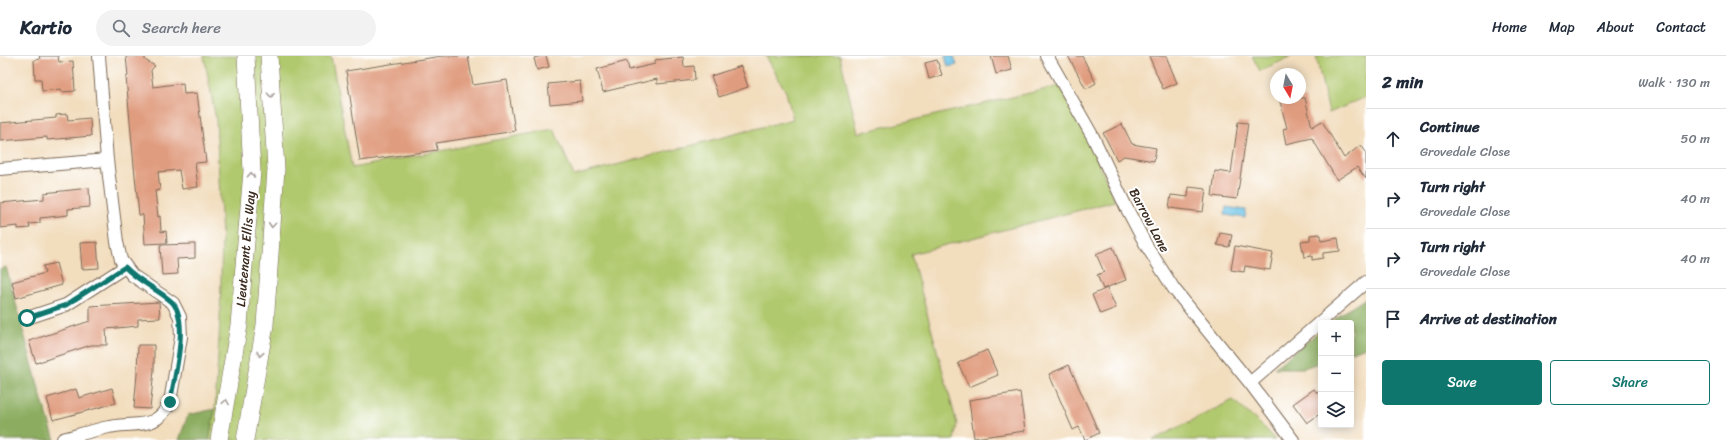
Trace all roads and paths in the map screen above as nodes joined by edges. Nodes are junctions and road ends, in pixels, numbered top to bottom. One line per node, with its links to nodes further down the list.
1 (98, 56): 5 (street)
2 (246, 56): 12 (main road, Lieutenant Ellis Way, one-way to 2)
3 (269, 56): 13 (main road, Lieutenant Ellis Way, one-way to 13)
4 (1047, 56): 10 (street, Barrow Lane)
5 (107, 160): 6 (street); 7 (street)
6 (0, 169)
7 (125, 267): 9 (street); 11 (street)
8 (1366, 282): 10 (street)
9 (27, 318)
10 (1250, 383): 14 (street, Barrow Lane)
11 (63, 439)
12 (219, 440)
13 (245, 440)
14 (1293, 440)

